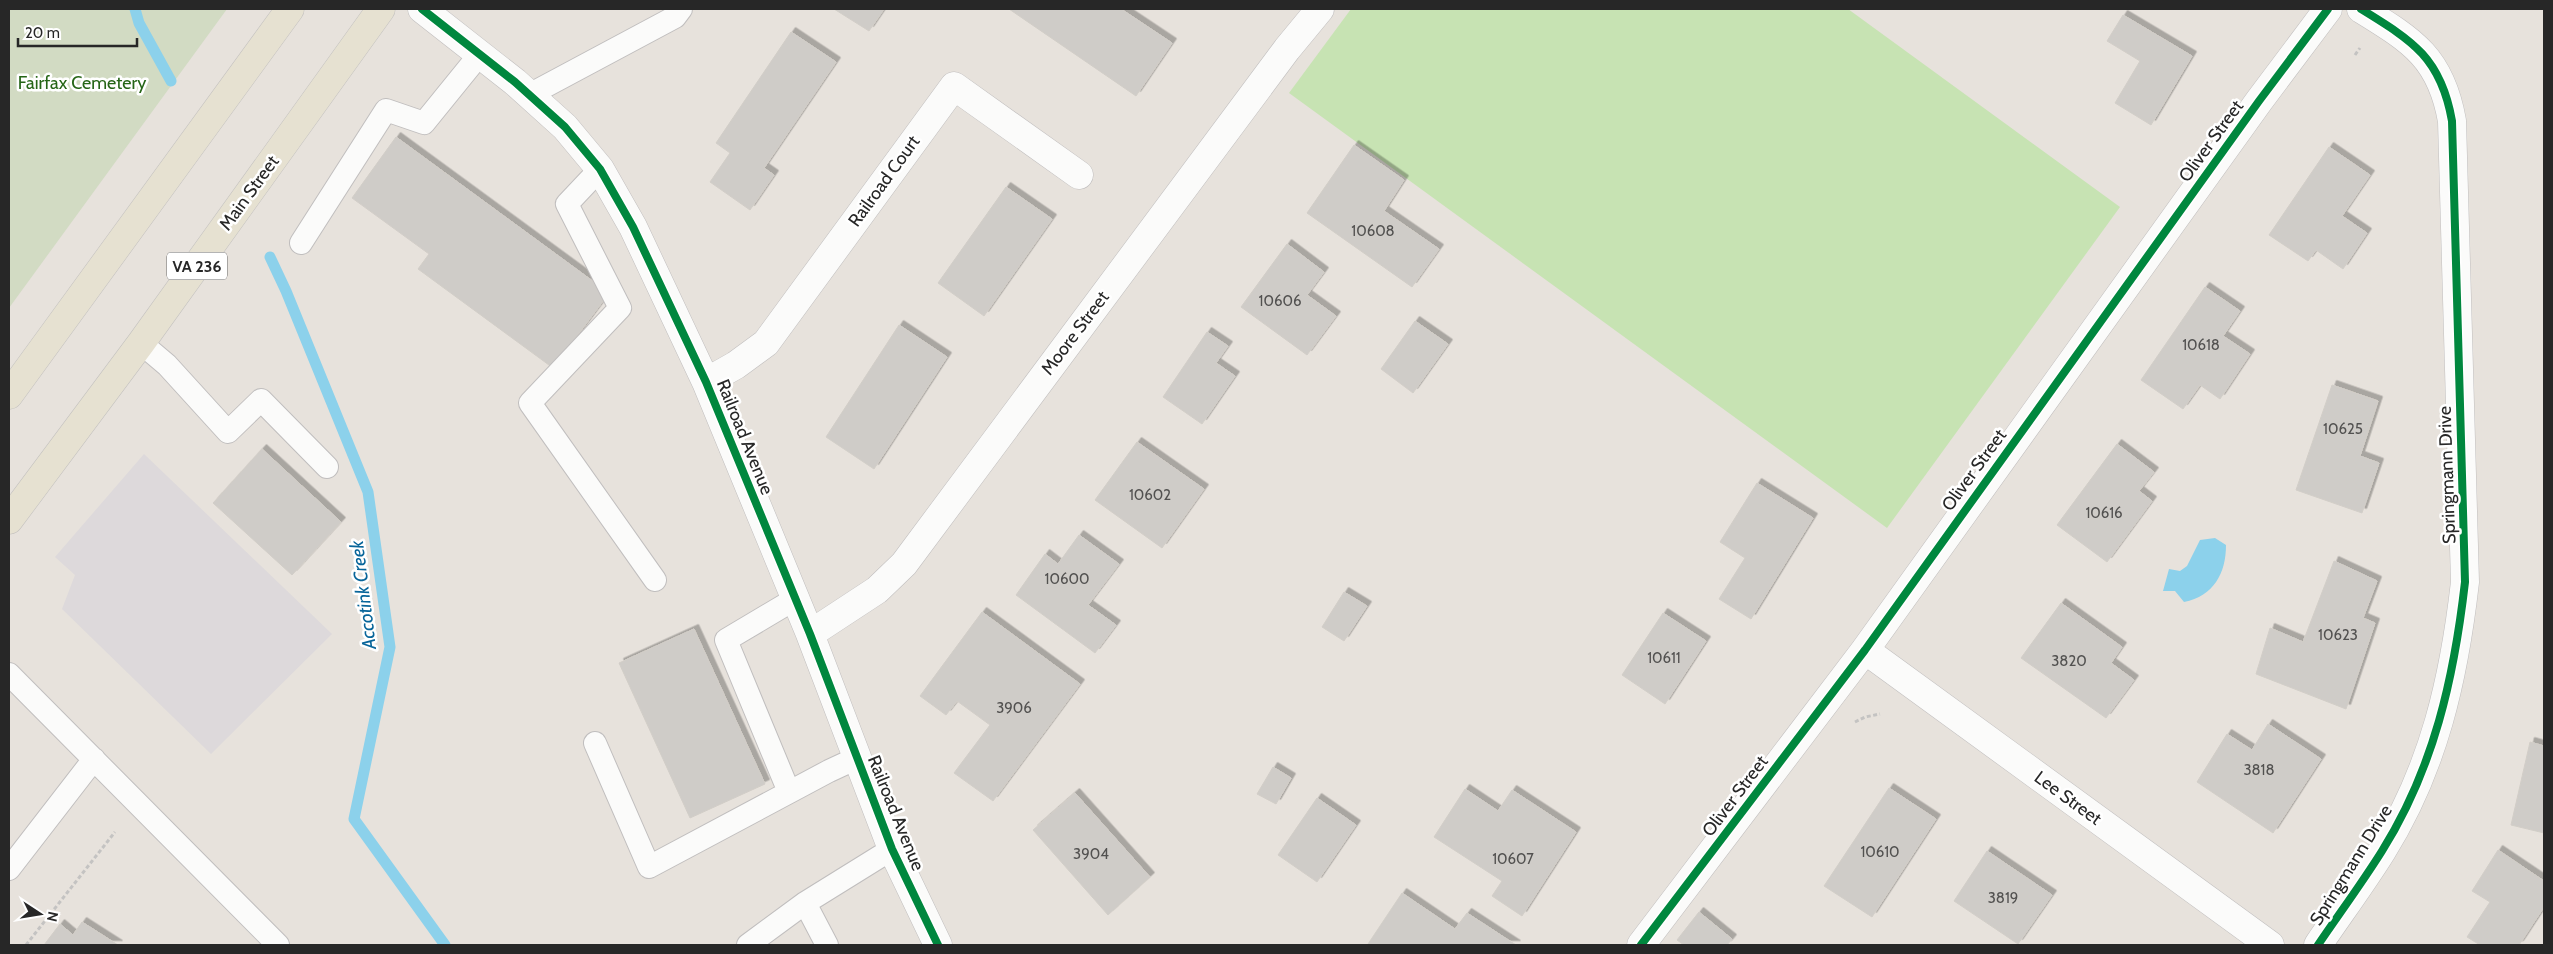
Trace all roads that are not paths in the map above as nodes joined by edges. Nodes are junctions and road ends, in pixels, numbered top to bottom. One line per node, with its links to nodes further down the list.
1 (290, 9): 15 (main road)
2 (381, 9): 13 (main road, Main Street / VA 236)
3 (422, 9): 8 (street, Railroad Avenue)
4 (681, 9): 9 (lane)
5 (1320, 9): 20 (street, Moore Street)
6 (2328, 9): 21 (street, Oliver Street)
7 (2361, 9): 36 (street, Springmann Drive)
8 (480, 54): 9 (street, Railroad Avenue); 12 (lane)
9 (529, 95): 10 (street, Railroad Avenue)
10 (600, 170): 14 (street, Railroad Avenue); 18 (lane)
11 (1079, 175): 14 (street, Railroad Court)
12 (300, 243)
13 (141, 343): 16 (lane); 17 (main road, Main Street / VA 236)
14 (706, 382): 19 (street, Railroad Avenue)
15 (10, 392)
16 (327, 467)
17 (9, 520)
18 (655, 580)
19 (795, 599): 20 (street, Railroad Avenue); 26 (lane)
20 (810, 634): 24 (street, Railroad Avenue)
21 (1865, 650): 34 (street, Oliver Street); 35 (street, Lee Street)
22 (9, 674): 25 (lane)
23 (596, 743): 26 (lane)
24 (857, 758): 26 (lane); 27 (street, Railroad Avenue)
25 (94, 759): 28 (lane); 30 (lane)
26 (789, 792)
27 (892, 849): 29 (lane); 33 (street, Railroad Avenue)
28 (9, 869)
29 (805, 903): 31 (lane); 32 (lane)
30 (278, 945)
31 (748, 945)
32 (827, 945)
33 (938, 945)
34 (1641, 945)
35 (2270, 945)
36 (2318, 945)

